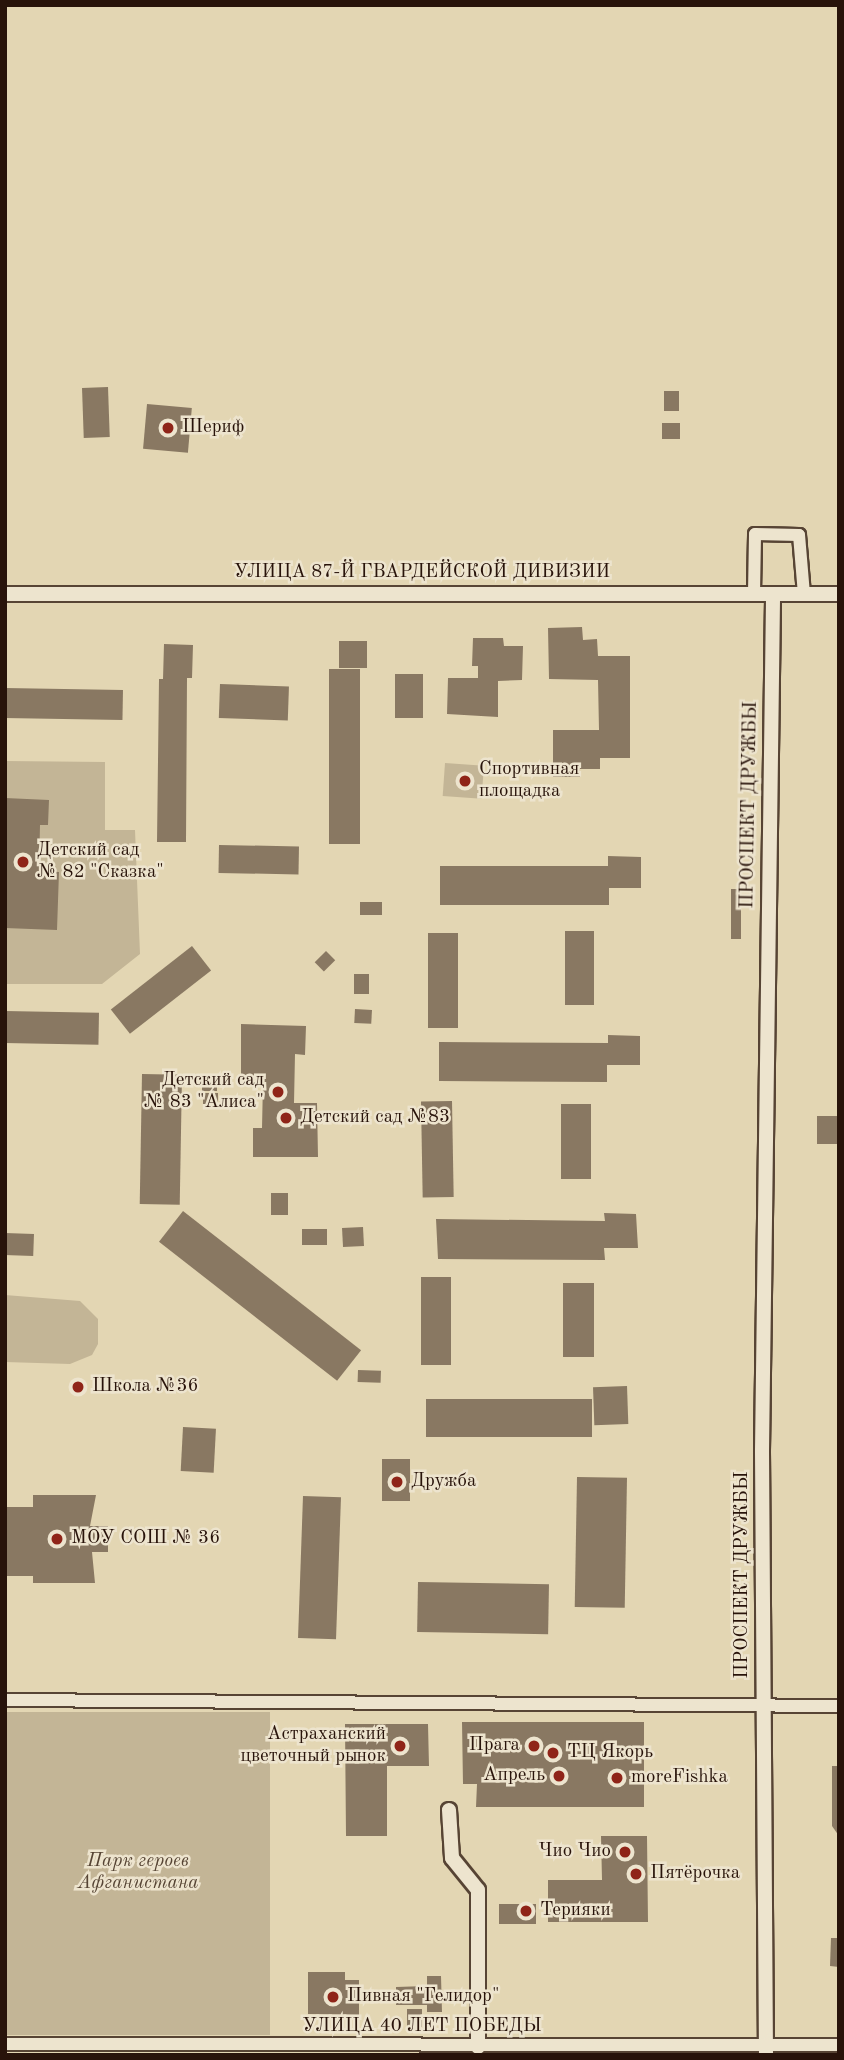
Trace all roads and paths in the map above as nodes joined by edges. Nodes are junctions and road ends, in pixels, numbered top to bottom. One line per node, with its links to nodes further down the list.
1 (754, 593): 2 (street, УЛИЦА 87-Й ГВАРДЕЙСКОЙ ДИВИЗИИ); 3 (street, УЛИЦА 87-Й ГВАРДЕЙСКОЙ ДИВИЗИИ); 4 (street)
2 (5, 594)
3 (772, 594): 4 (street, УЛИЦА 87-Й ГВАРДЕЙСКОЙ ДИВИЗИИ); 7 (street, ПРОСПЕКТ ДРУЖБЫ)
4 (804, 594): 5 (street, УЛИЦА 87-Й ГВАРДЕЙСКОЙ ДИВИЗИИ)
5 (839, 594)
6 (5, 1700): 7 (street)
7 (763, 1704): 8 (street); 13 (street, ПРОСПЕКТ ДРУЖБЫ)
8 (839, 1706)
9 (449, 1810): 12 (street)
10 (5, 2043): 12 (street, УЛИЦА 40 ЛЕТ ПОБЕДЫ)
11 (839, 2045): 13 (street, УЛИЦА 40 ЛЕТ ПОБЕДЫ)
12 (478, 2047): 13 (street, УЛИЦА 40 ЛЕТ ПОБЕДЫ)
13 (766, 2051)

